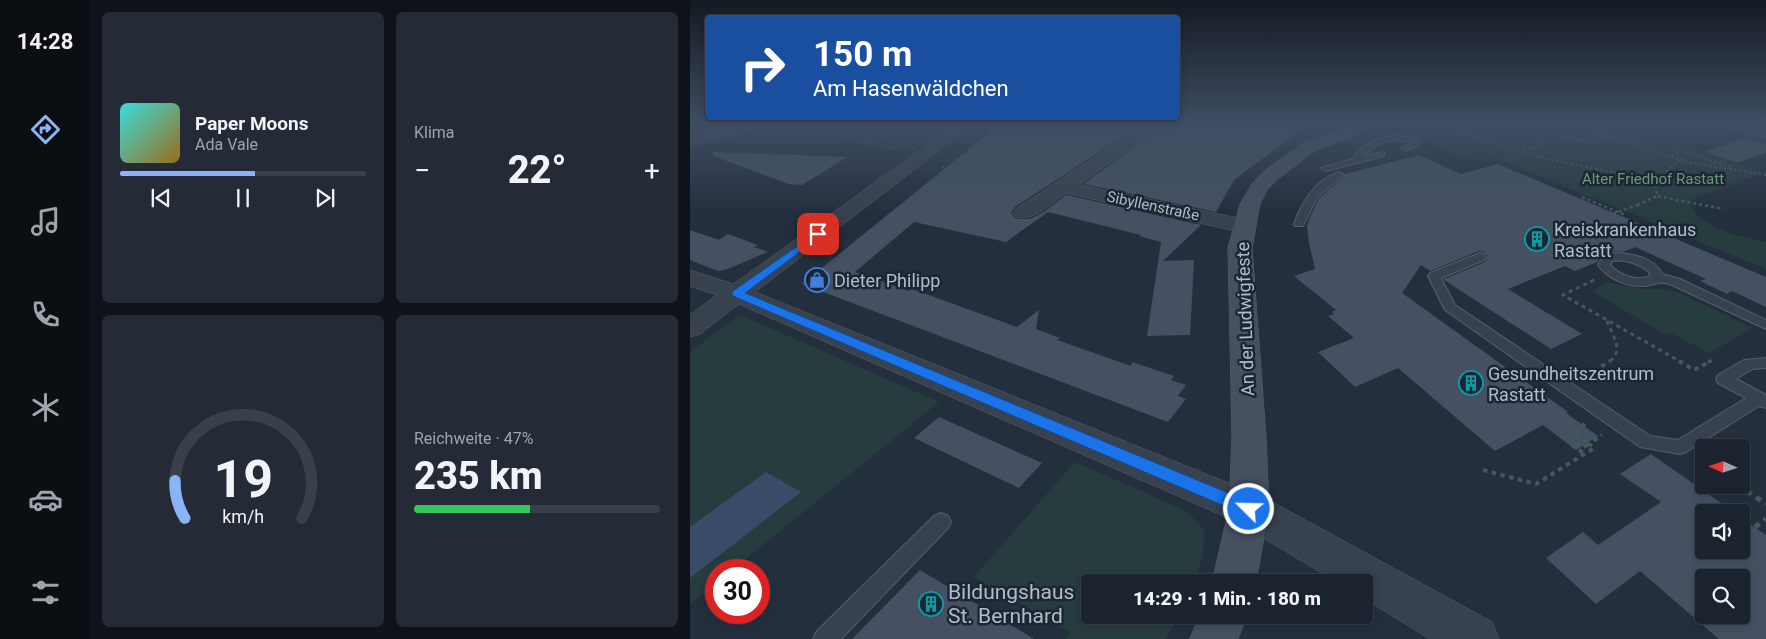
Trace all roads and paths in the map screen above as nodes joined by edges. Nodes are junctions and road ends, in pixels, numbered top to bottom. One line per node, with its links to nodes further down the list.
1 (906, 153): 12 (path)
2 (928, 153): 12 (street)
3 (1114, 153): 20 (street, Sibyllenstraße)
4 (1301, 153): 28 (street, An der Ludwigfeste)
5 (1362, 153): 13 (lane)
6 (1526, 153): 19 (path)
7 (1660, 153): 11 (path)
8 (1678, 153): 11 (path)
9 (1686, 153): 16 (path)
10 (1381, 154): 13 (lane)
11 (1672, 157): 14 (path)
12 (921, 158): 20 (path); 33 (street)
13 (1356, 159): 15 (lane)
14 (1680, 160): 16 (path); 19 (path)
15 (1326, 168)
16 (1737, 169): 18 (path)
17 (1338, 175): 27 (lane)
18 (1766, 175)
19 (1655, 181): 21 (path)
20 (1063, 187): 24 (street, Sibyllenstraße); 28 (street, Sibyllenstraße)
21 (1657, 196): 23 (path); 25 (path, bridge)
22 (1582, 197): 26 (path)
23 (1723, 209)
24 (1023, 212)
25 (1613, 214)
26 (1625, 215)
27 (1299, 224)
28 (1244, 226): 45 (street, An der Ludwigfeste)
29 (1480, 257): 39 (lane)
30 (1612, 273): 31 (lane); 31 (lane); 34 (path)
31 (1657, 276): 35 (lane)
32 (690, 277): 33 (street)
33 (737, 294): 36 (street); 45 (street)
34 (1607, 320): 37 (path); 39 (path)
35 (1766, 325)
36 (690, 328)
37 (1717, 357)
38 (1766, 363): 40 (lane)
39 (1565, 387): 40 (lane)
40 (1763, 400)
41 (1585, 447): 42 (path)
42 (1483, 470)
43 (1750, 493): 44 (path)
44 (1766, 504)
45 (1249, 509): 49 (street, An der Ludwigfeste); 53 (street)
46 (1766, 519): 48 (path)
47 (941, 522): 51 (lane)
48 (1755, 527)
49 (1236, 574)
50 (1220, 624): 52 (street)
51 (824, 639)
52 (1214, 639)
53 (1475, 639)

